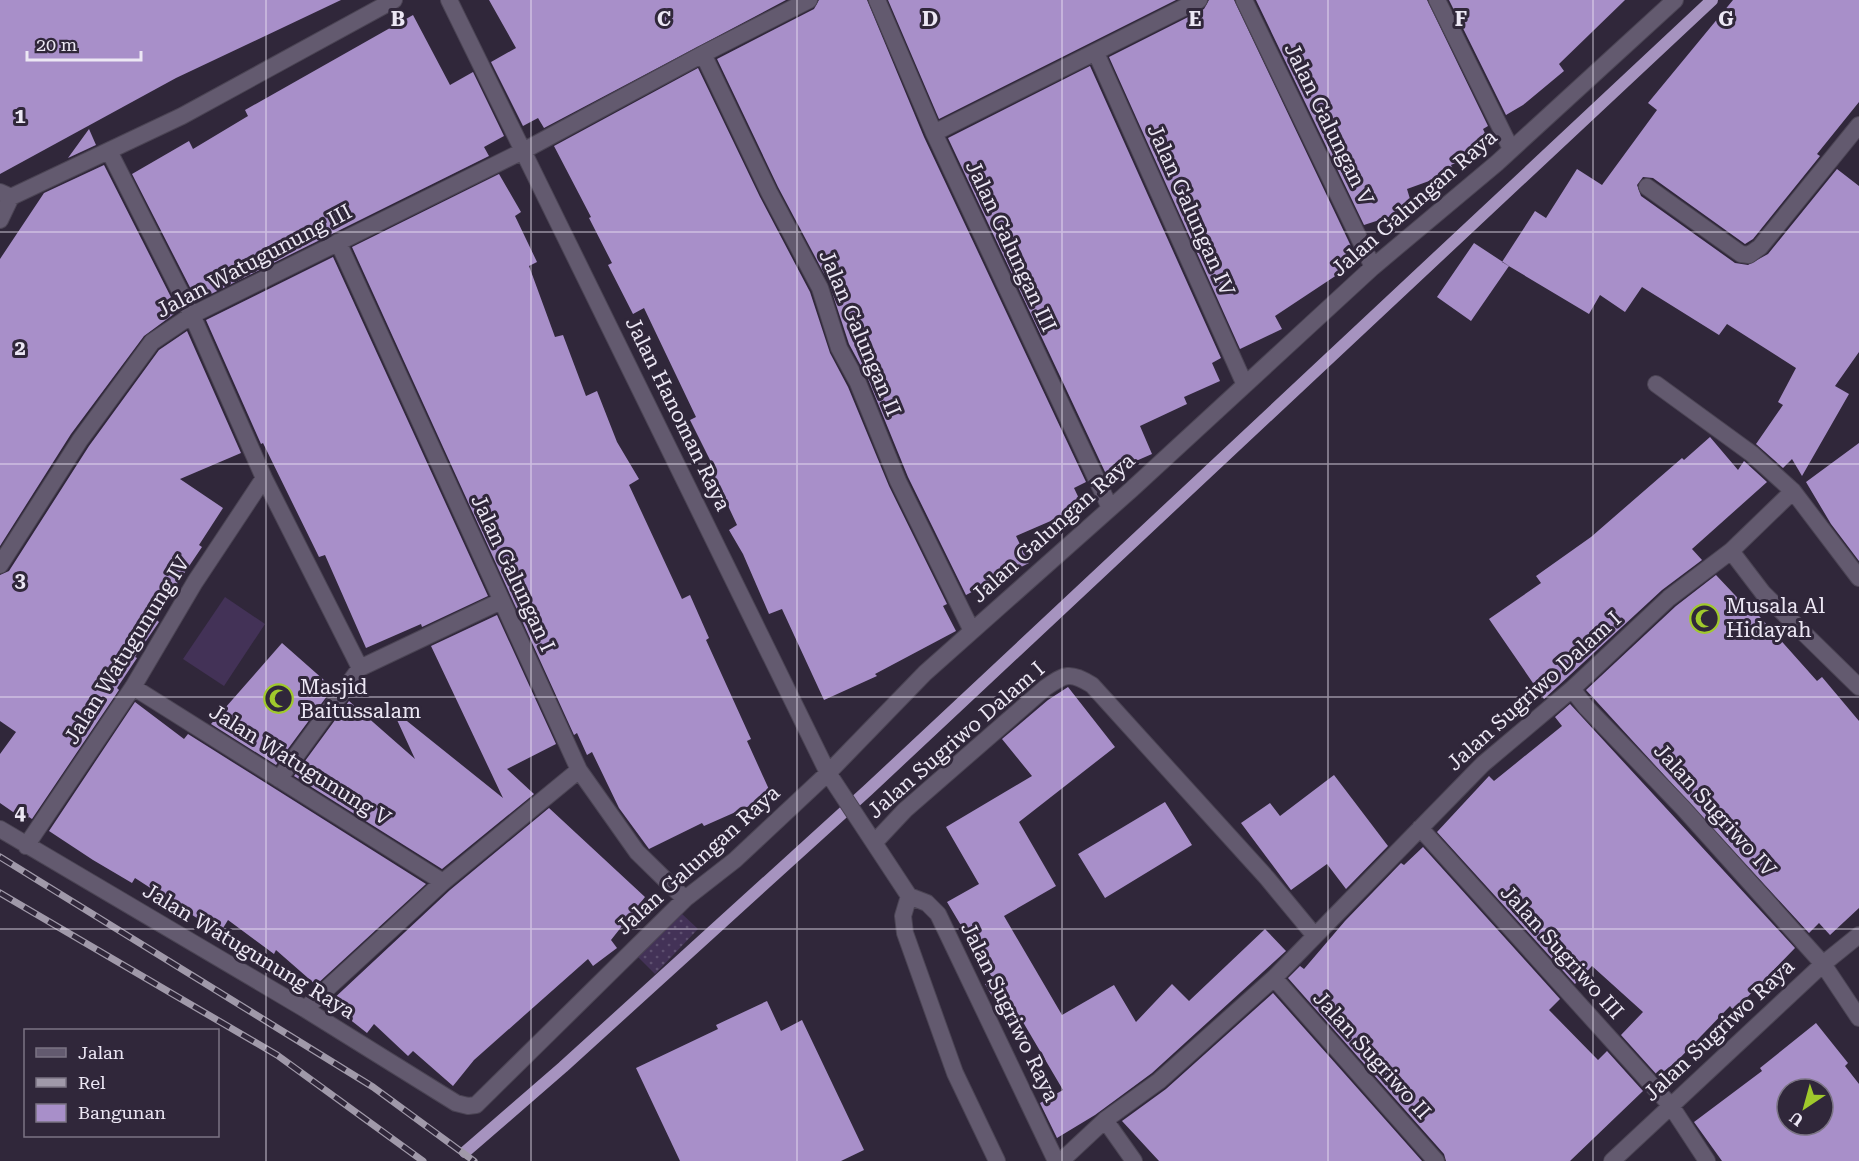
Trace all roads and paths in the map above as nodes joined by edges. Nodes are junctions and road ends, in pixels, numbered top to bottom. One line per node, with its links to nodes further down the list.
1 (394, 0): 14 (street)
2 (449, 0): 15 (street, Jalan Hanoman Raya)
3 (809, 0): 10 (street)
4 (877, 0): 12 (street, Jalan Galungan III)
5 (1199, 0): 9 (street)
6 (1244, 0): 20 (street, Jalan Galungan V)
7 (1437, 0): 13 (street)
8 (1675, 0): 13 (street, Jalan Galungan Raya)
9 (1096, 53): 12 (street); 23 (street, Jalan Galungan IV)
10 (703, 54): 15 (street); 31 (street, Jalan Galungan II)
11 (1859, 125): 16 (street)
12 (934, 133): 26 (street, Jalan Galungan III)
13 (1511, 149): 20 (street, Jalan Galungan Raya)
14 (109, 151): 17 (street); 21 (street)
15 (523, 151): 19 (street, Jalan Watugunung III); 38 (street, Jalan Hanoman Raya)
16 (1647, 187)
17 (6, 195): 18 (street)
18 (0, 220)
19 (338, 242): 21 (street, Jalan Watugunung III); 30 (street, Jalan Galungan I)
20 (1373, 267): 23 (street, Jalan Galungan Raya)
21 (192, 315): 24 (street); 28 (street, Jalan Watugunung III)
22 (1656, 384): 25 (street)
23 (1245, 385): 26 (street, Jalan Galungan Raya)
24 (264, 478): 32 (street); 33 (street, Jalan Watugunung IV)
25 (1793, 491): 27 (street, Jalan Sugriwo Dalam I); 29 (street)
26 (1110, 508): 31 (street, Jalan Galungan Raya)
27 (1731, 551): 34 (street); 35 (street, Jalan Sugriwo Dalam I)
28 (0, 565)
29 (1859, 578)
30 (501, 601): 32 (street); 36 (street, Jalan Galungan I)
31 (972, 631): 38 (street, Jalan Galungan Raya)
32 (360, 668): 37 (street)
33 (132, 687): 37 (street, Jalan Watugunung V); 42 (street, Jalan Watugunung IV)
34 (1859, 687)
35 (1572, 688): 39 (street, Jalan Sugriwo Dalam I); 48 (street, Jalan Sugriwo IV)
36 (579, 770): 43 (street); 45 (street, Jalan Galungan I)
37 (279, 779): 43 (street, Jalan Watugunung V)
38 (832, 780): 41 (street, Jalan Hanoman Raya); 45 (street, Jalan Galungan Raya)
39 (1420, 828): 47 (street, Jalan Sugriwo Dalam I); 53 (street, Jalan Sugriwo III)
40 (0, 829): 42 (street, Jalan Watugunung Raya)
41 (872, 841): 44 (street, Jalan Sugriwo Raya); 47 (street, Jalan Sugriwo Dalam I)
42 (26, 846): 50 (street, Jalan Watugunung Raya)
43 (443, 882): 50 (street)
44 (909, 896): 55 (street); 56 (street, Jalan Sugriwo Raya)
45 (685, 899): 52 (street, Jalan Galungan Raya)
46 (1859, 935): 48 (street, Jalan Sugriwo Raya)
47 (1315, 936): 49 (street, Jalan Sugriwo Dalam I)
48 (1823, 964): 51 (street, Jalan Sugriwo IV); 53 (street, Jalan Sugriwo Raya)
49 (1274, 978): 54 (street, Jalan Sugriwo Dalam I); 58 (street, Jalan Sugriwo II)
50 (305, 1009): 52 (street, Jalan Watugunung Raya)
51 (1859, 1018)
52 (476, 1105)
53 (1671, 1106): 59 (street, Jalan Sugriwo Raya); 60 (street, Jalan Sugriwo III)
54 (1105, 1120): 56 (street, Jalan Sugriwo Dalam I); 57 (street)
55 (997, 1161)
56 (1058, 1161)
57 (1134, 1161)
58 (1436, 1161)
59 (1612, 1161)
60 (1707, 1161)

